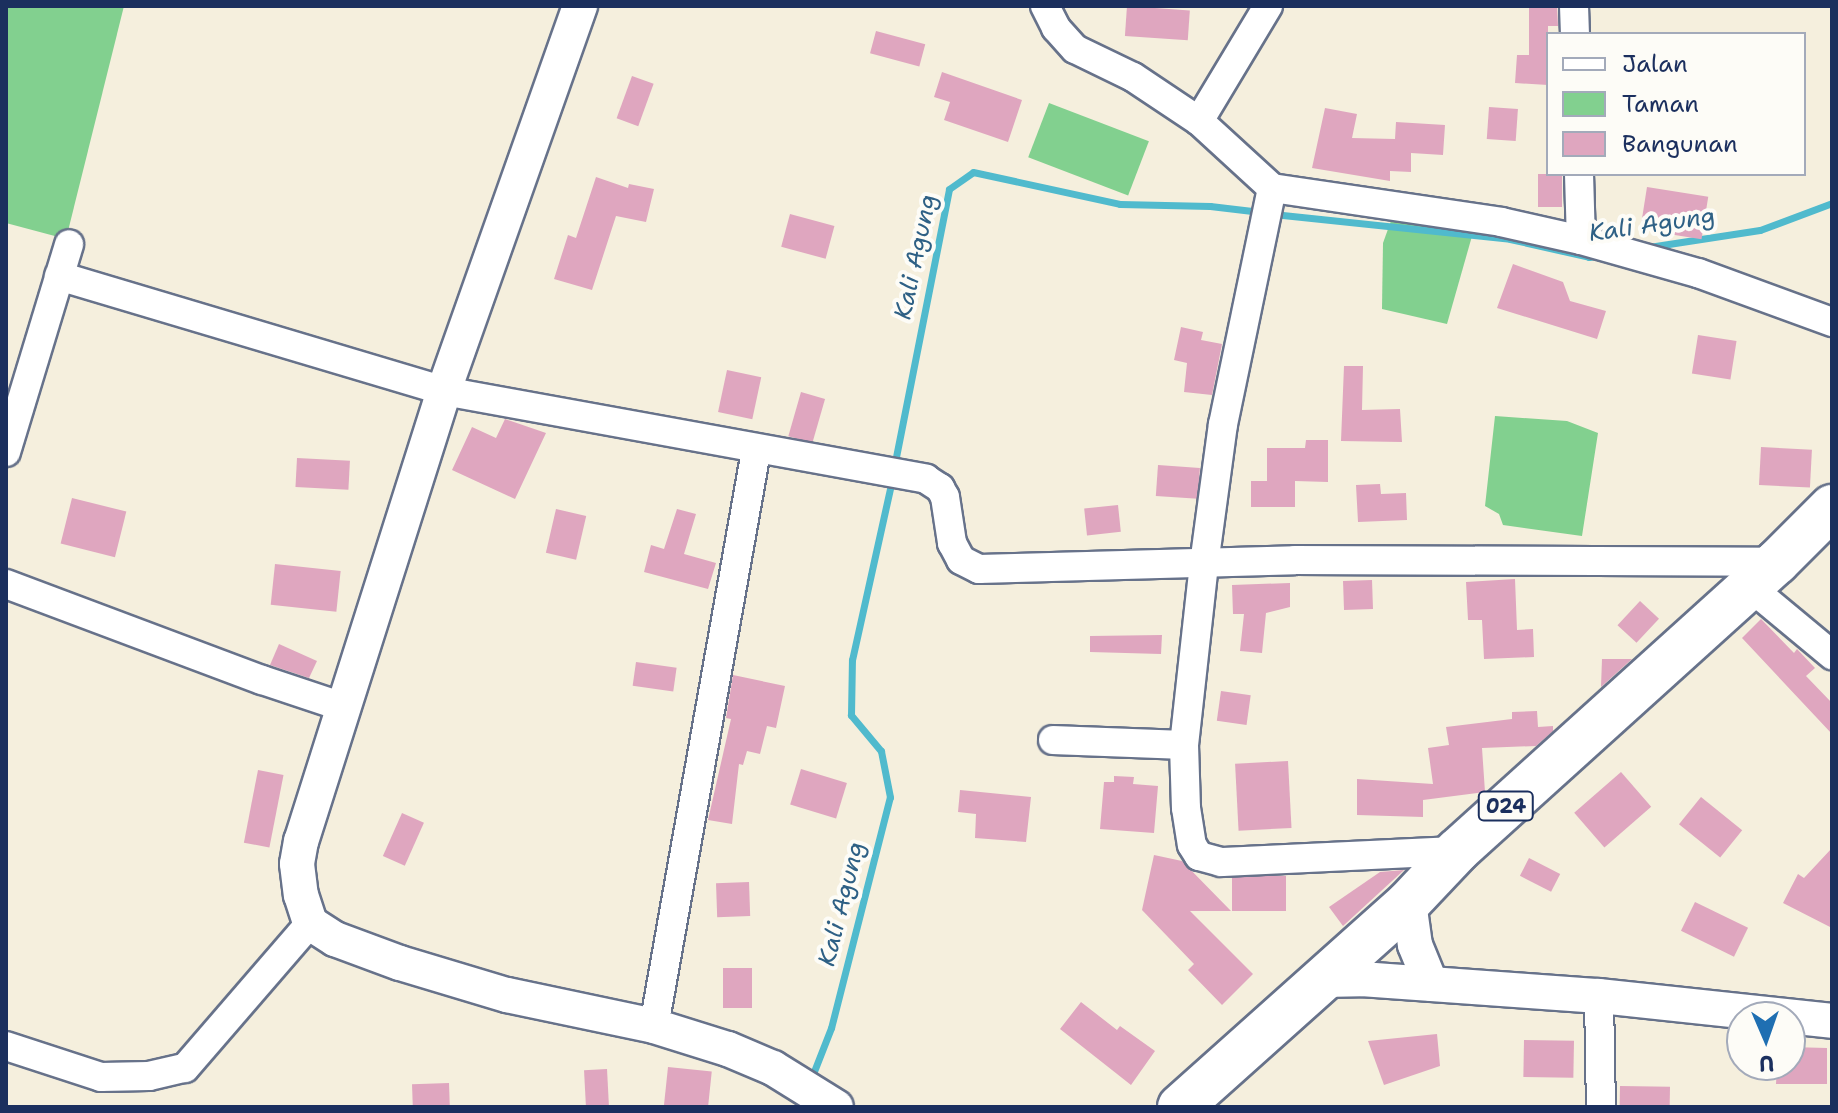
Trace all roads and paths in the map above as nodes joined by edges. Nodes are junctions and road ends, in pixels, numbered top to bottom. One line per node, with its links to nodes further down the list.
1 (580, 6): 13 (street)
2 (1045, 6): 6 (street)
3 (1268, 6): 6 (street)
4 (1574, 6): 5 (street)
5 (1575, 32)
6 (1199, 121): 8 (street)
7 (1579, 176): 9 (street)
8 (1272, 193): 9 (street); 17 (street)
9 (1588, 242): 12 (street)
10 (69, 244): 11 (street)
11 (59, 276): 13 (street); 15 (street)
12 (1832, 322)
13 (444, 391): 14 (street); 21 (street)
14 (756, 451): 17 (street); 31 (street)
15 (6, 452)
16 (1832, 507): 18 (main road, 024)
17 (1204, 564): 18 (street); 23 (street)
18 (1763, 574): 20 (street); 24 (main road, 024)
19 (6, 584): 21 (street)
20 (1832, 655)
21 (343, 707): 26 (street)
22 (1053, 740): 23 (street)
23 (1184, 745): 24 (street)
24 (1457, 851): 25 (main road, 024)
25 (1409, 902): 27 (main road, 024); 28 (street)
26 (310, 923): 31 (street); 32 (street)
27 (1322, 980): 28 (street); 34 (main road, 024)
28 (1431, 984): 29 (street)
29 (1599, 996): 30 (street); 35 (street)
30 (1832, 1021)
31 (654, 1026): 33 (street)
32 (6, 1046)
33 (817, 1095)
34 (1180, 1107)
35 (1601, 1107)

